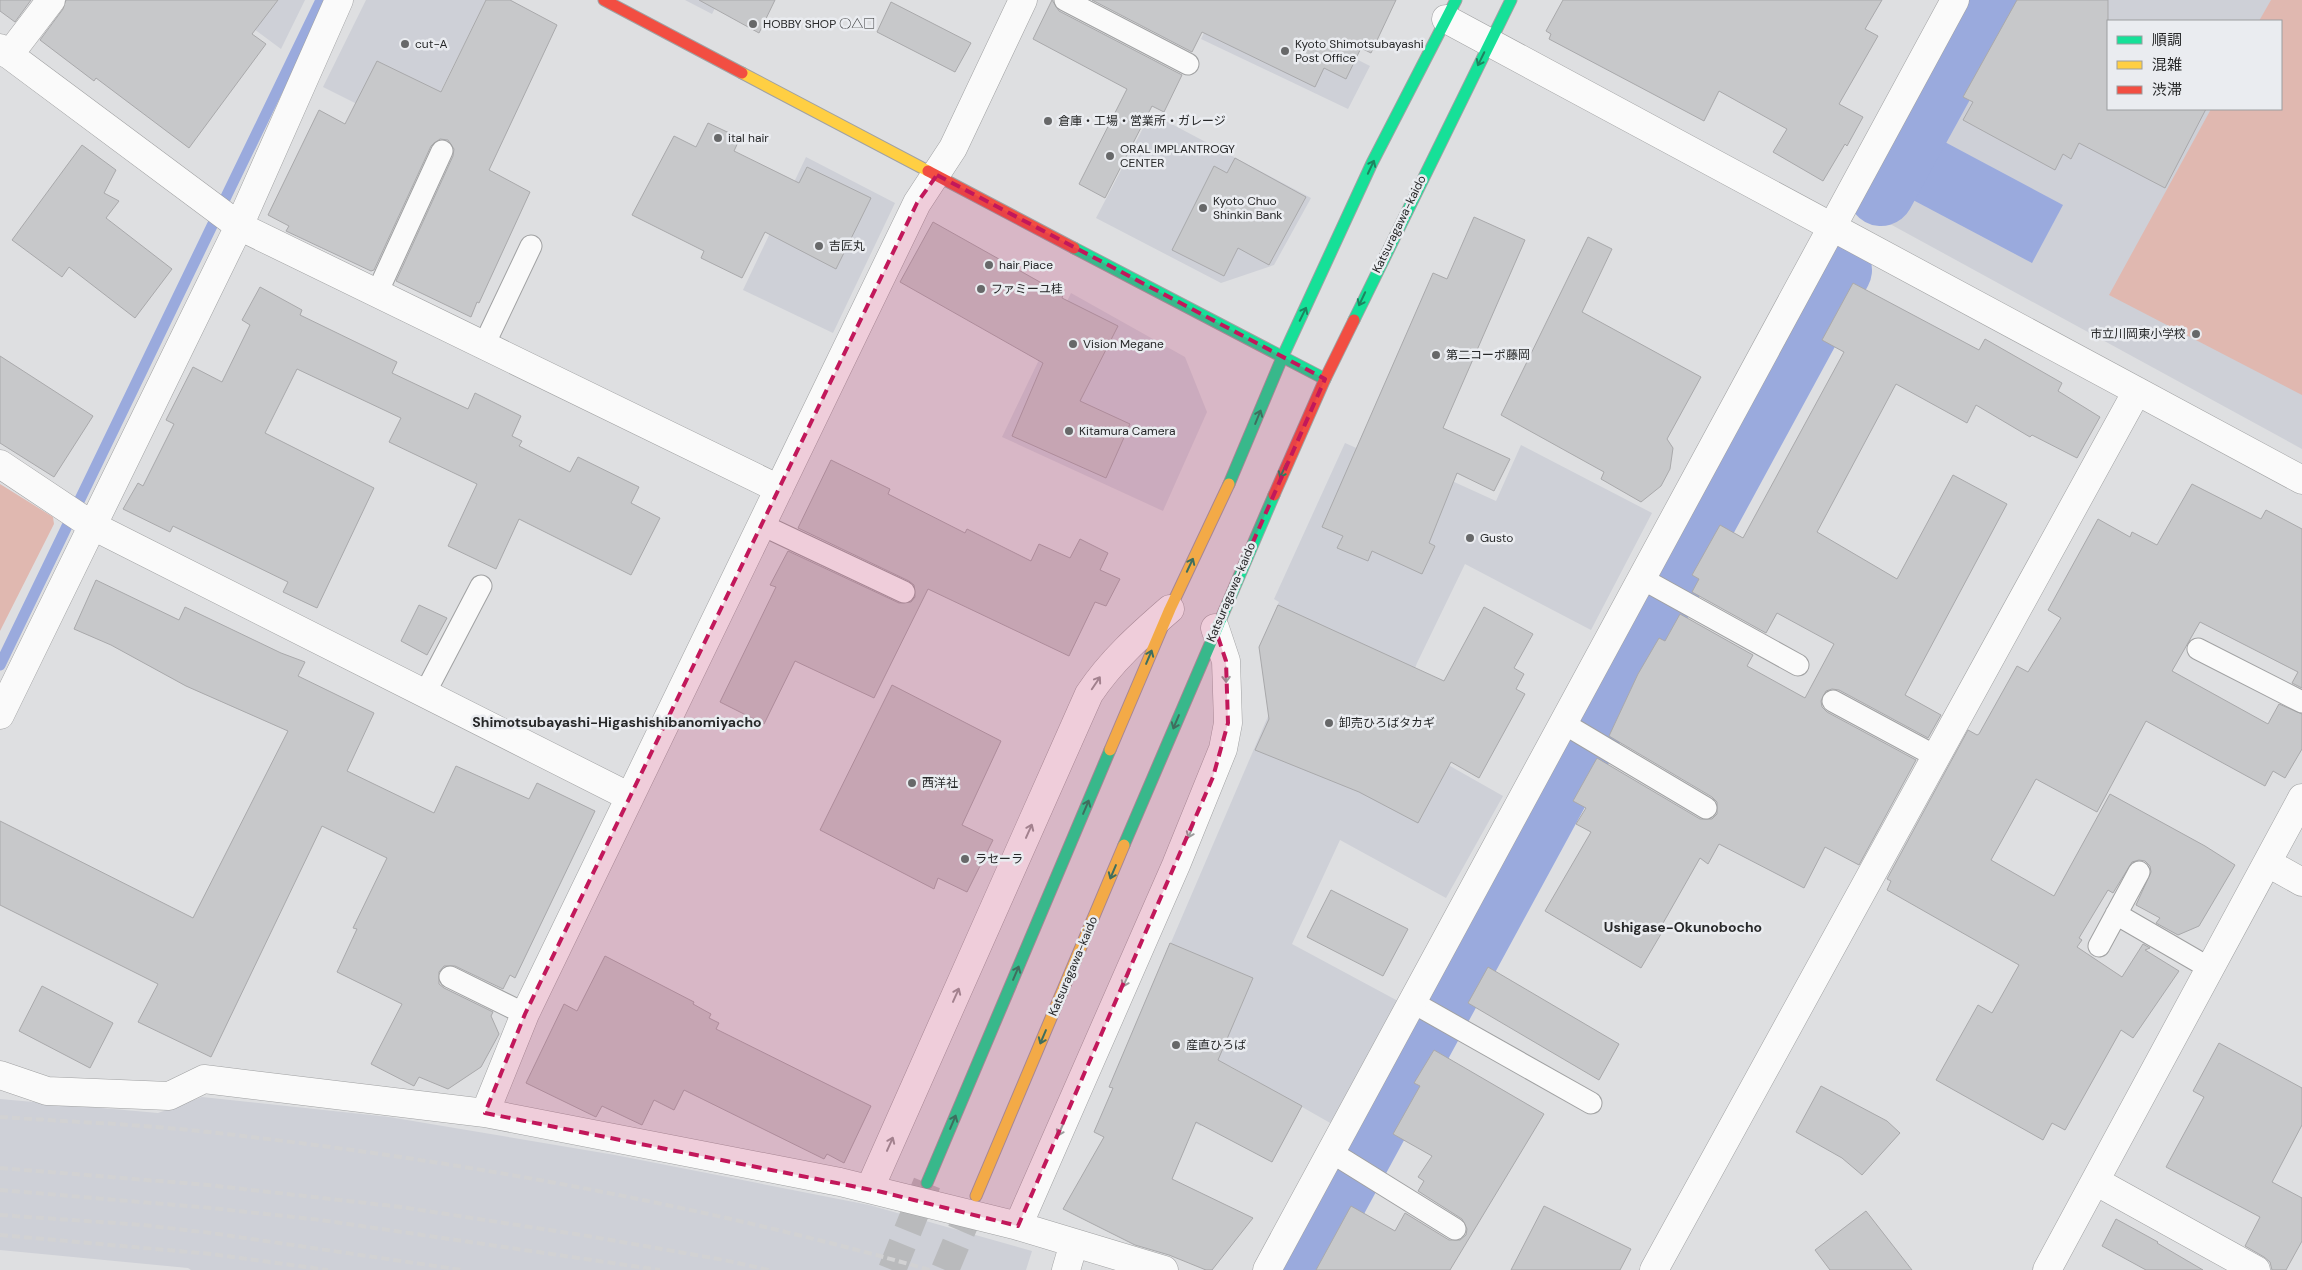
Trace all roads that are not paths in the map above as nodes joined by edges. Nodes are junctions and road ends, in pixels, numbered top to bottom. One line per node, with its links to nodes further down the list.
1 (51, 0): 10 (street)
2 (339, 0): 14 (street)
3 (604, 0): 13 (street)
4 (1023, 0): 13 (street)
5 (1065, 0): 11 (lane)
6 (1511, 0): 9 (street, Katsuragawa-kaido)
7 (1954, 0): 15 (street)
8 (1451, 10): 9 (street); 19 (street, one-way to 8)
9 (1489, 42): 15 (street); 20 (street, Katsuragawa-kaido, one-way to 20)
10 (5, 51): 14 (street)
11 (1188, 64)
12 (442, 151): 17 (lane)
13 (937, 175): 19 (street); 24 (street)
14 (239, 226): 17 (street); 26 (street)
15 (1831, 227): 21 (street); 27 (street)
16 (531, 246): 18 (lane)
17 (377, 293): 18 (street)
18 (484, 345): 24 (street)
19 (1282, 358): 20 (street); 30 (street, one-way to 19)
20 (1325, 379): 31 (street, Katsuragawa-kaido, one-way to 31)
21 (2137, 391): 23 (street); 39 (street)
22 (0, 464): 26 (street)
23 (2302, 480)
24 (779, 489): 25 (street)
25 (762, 525): 29 (lane); 40 (street)
26 (93, 526): 34 (street); 37 (street)
27 (1641, 578): 33 (lane); 38 (street)
28 (481, 586): 34 (lane)
29 (904, 592)
30 (1170, 609): 57 (street, one-way to 30); 58 (street, one-way to 30)
31 (1214, 628): 59 (street, Katsuragawa-kaido, one-way to 59); 60 (street, one-way to 60)
32 (2198, 649): 36 (lane)
33 (1798, 665)
34 (425, 694): 40 (street)
35 (1833, 701): 39 (lane)
36 (2302, 702)
37 (0, 715)
38 (1563, 723): 42 (lane); 50 (street)
39 (1937, 757): 66 (street)
40 (630, 797): 51 (street)
41 (2302, 798): 43 (street)
42 (1706, 808)
43 (2268, 863): 45 (street); 48 (street)
44 (2139, 872): 46 (lane)
45 (2302, 882)
46 (2116, 914): 47 (lane); 48 (lane)
47 (2099, 946)
48 (2211, 969): 56 (street)
49 (450, 977): 51 (lane)
50 (1412, 1002): 53 (lane); 55 (street)
51 (525, 1014): 54 (street)
52 (0, 1075): 54 (street)
53 (1591, 1103)
54 (485, 1113): 58 (street)
55 (1331, 1152): 61 (lane); 65 (street)
56 (2096, 1182): 67 (street); 68 (street)
57 (927, 1183)
58 (870, 1188): 60 (street)
59 (976, 1196)
60 (1018, 1226): 62 (street)
61 (1455, 1229)
62 (1074, 1243): 63 (street); 64 (street)
63 (1066, 1270)
64 (1164, 1270)
65 (1267, 1270)
66 (1654, 1270)
67 (2047, 1270)
68 (2256, 1270)

